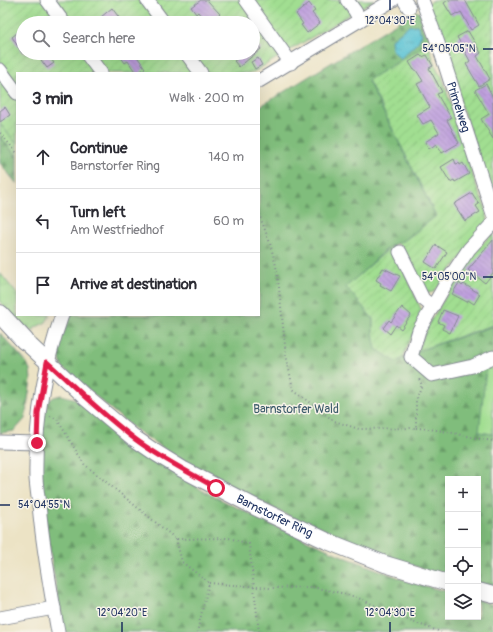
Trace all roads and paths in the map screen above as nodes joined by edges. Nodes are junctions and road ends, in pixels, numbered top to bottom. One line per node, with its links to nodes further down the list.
1 (47, 0): 7 (street)
2 (147, 0): 8 (street)
3 (246, 0): 9 (street)
4 (346, 0): 11 (street)
5 (393, 0): 11 (street)
6 (422, 0): 22 (street, Primelweg)
7 (59, 16)
8 (159, 16)
9 (257, 16)
10 (260, 20): 14 (street)
11 (360, 20): 14 (street)
12 (91, 60): 16 (street)
13 (191, 60): 17 (street)
14 (291, 63): 18 (street)
15 (0, 70): 19 (street)
16 (100, 72)
17 (200, 72)
18 (260, 80)
19 (16, 92)
20 (0, 133): 21 (path)
21 (16, 152)
22 (493, 214)
23 (260, 217): 34 (path)
24 (493, 223): 26 (street)
25 (400, 252): 26 (street)
26 (433, 307): 30 (street)
27 (0, 314): 29 (highway)
28 (62, 316): 31 (street)
29 (25, 341): 31 (main road, Barnstorfer Ring)
30 (493, 357)
31 (47, 362): 33 (street); 39 (main road, Barnstorfer Ring)
32 (419, 378): 34 (path)
33 (38, 413): 37 (street); 38 (path)
34 (416, 428): 35 (path)
35 (493, 441)
36 (0, 442): 37 (street)
37 (37, 443): 44 (street)
38 (176, 538): 40 (path); 41 (path)
39 (445, 582)
40 (209, 583): 41 (path); 47 (path)
41 (253, 586): 48 (path); 49 (path)
42 (481, 592): 43 (main road)
43 (493, 595)
44 (54, 608): 45 (street); 46 (street)
45 (0, 618)
46 (58, 632)
47 (197, 632)
48 (259, 632)
49 (441, 632)

